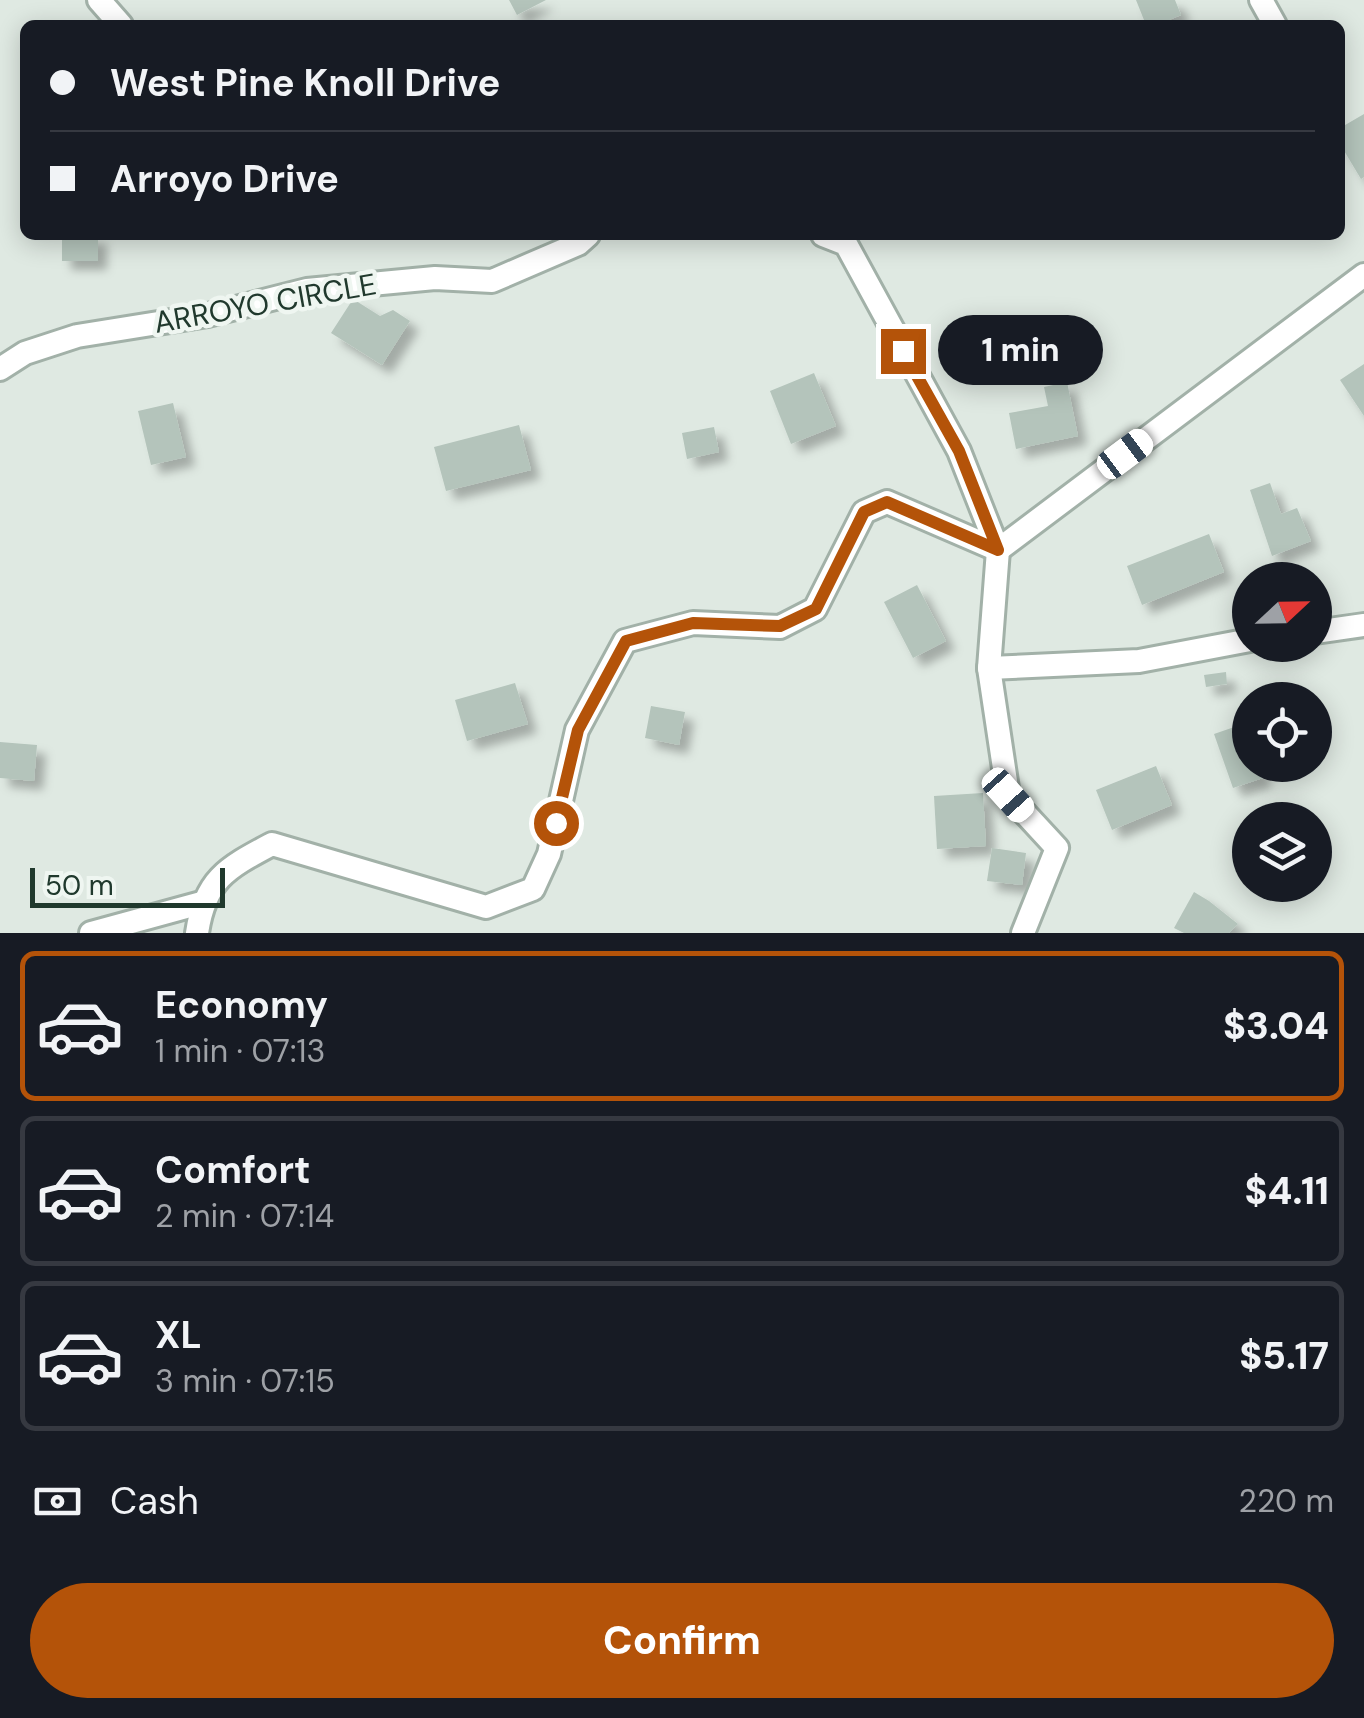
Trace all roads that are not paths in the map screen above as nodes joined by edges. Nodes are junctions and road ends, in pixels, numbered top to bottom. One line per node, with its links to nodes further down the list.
1 (100, 0): 2 (street)
2 (117, 20)
3 (582, 240): 6 (street, ARROYO CIRCLE)
4 (835, 240): 7 (street)
5 (1364, 275): 7 (street)
6 (0, 369)
7 (998, 550): 11 (street); 12 (street)
8 (1364, 625): 9 (street)
9 (1332, 630)
10 (1232, 643): 11 (street)
11 (990, 668): 15 (street)
12 (201, 903): 13 (street); 14 (street)
13 (91, 933)
14 (197, 933)
15 (1023, 933)

